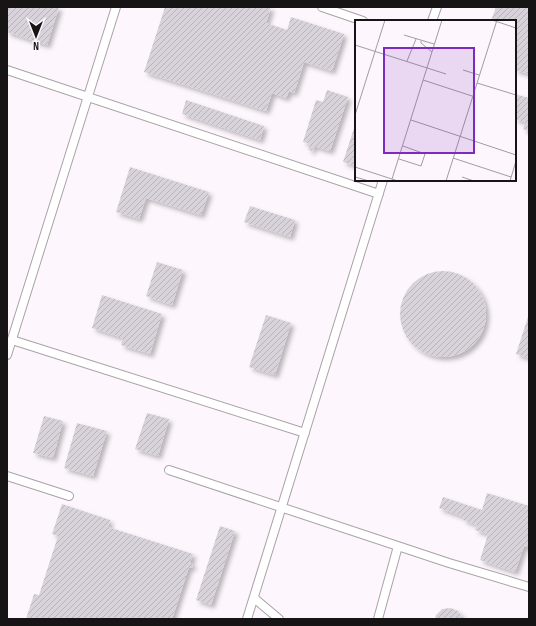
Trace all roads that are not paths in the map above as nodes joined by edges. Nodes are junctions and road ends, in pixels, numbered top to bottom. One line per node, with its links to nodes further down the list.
1 (116, 7): 7 (lane)
2 (322, 7): 4 (lane)
3 (437, 7): 5 (lane)
4 (360, 20)
5 (432, 20)
6 (7, 70): 7 (lane)
7 (88, 96): 9 (lane); 10 (lane)
8 (383, 181): 9 (lane)
9 (379, 194): 12 (lane)
10 (12, 340): 11 (lane); 12 (lane)
11 (7, 355)
12 (305, 433): 16 (lane)
13 (169, 470): 16 (lane)
14 (7, 476): 15 (lane)
15 (69, 496)
16 (282, 507): 17 (lane); 19 (lane)
17 (398, 546): 18 (lane); 22 (lane)
18 (529, 587)
19 (254, 598): 20 (lane); 21 (lane)
20 (247, 619)
21 (279, 619)
22 (378, 619)

